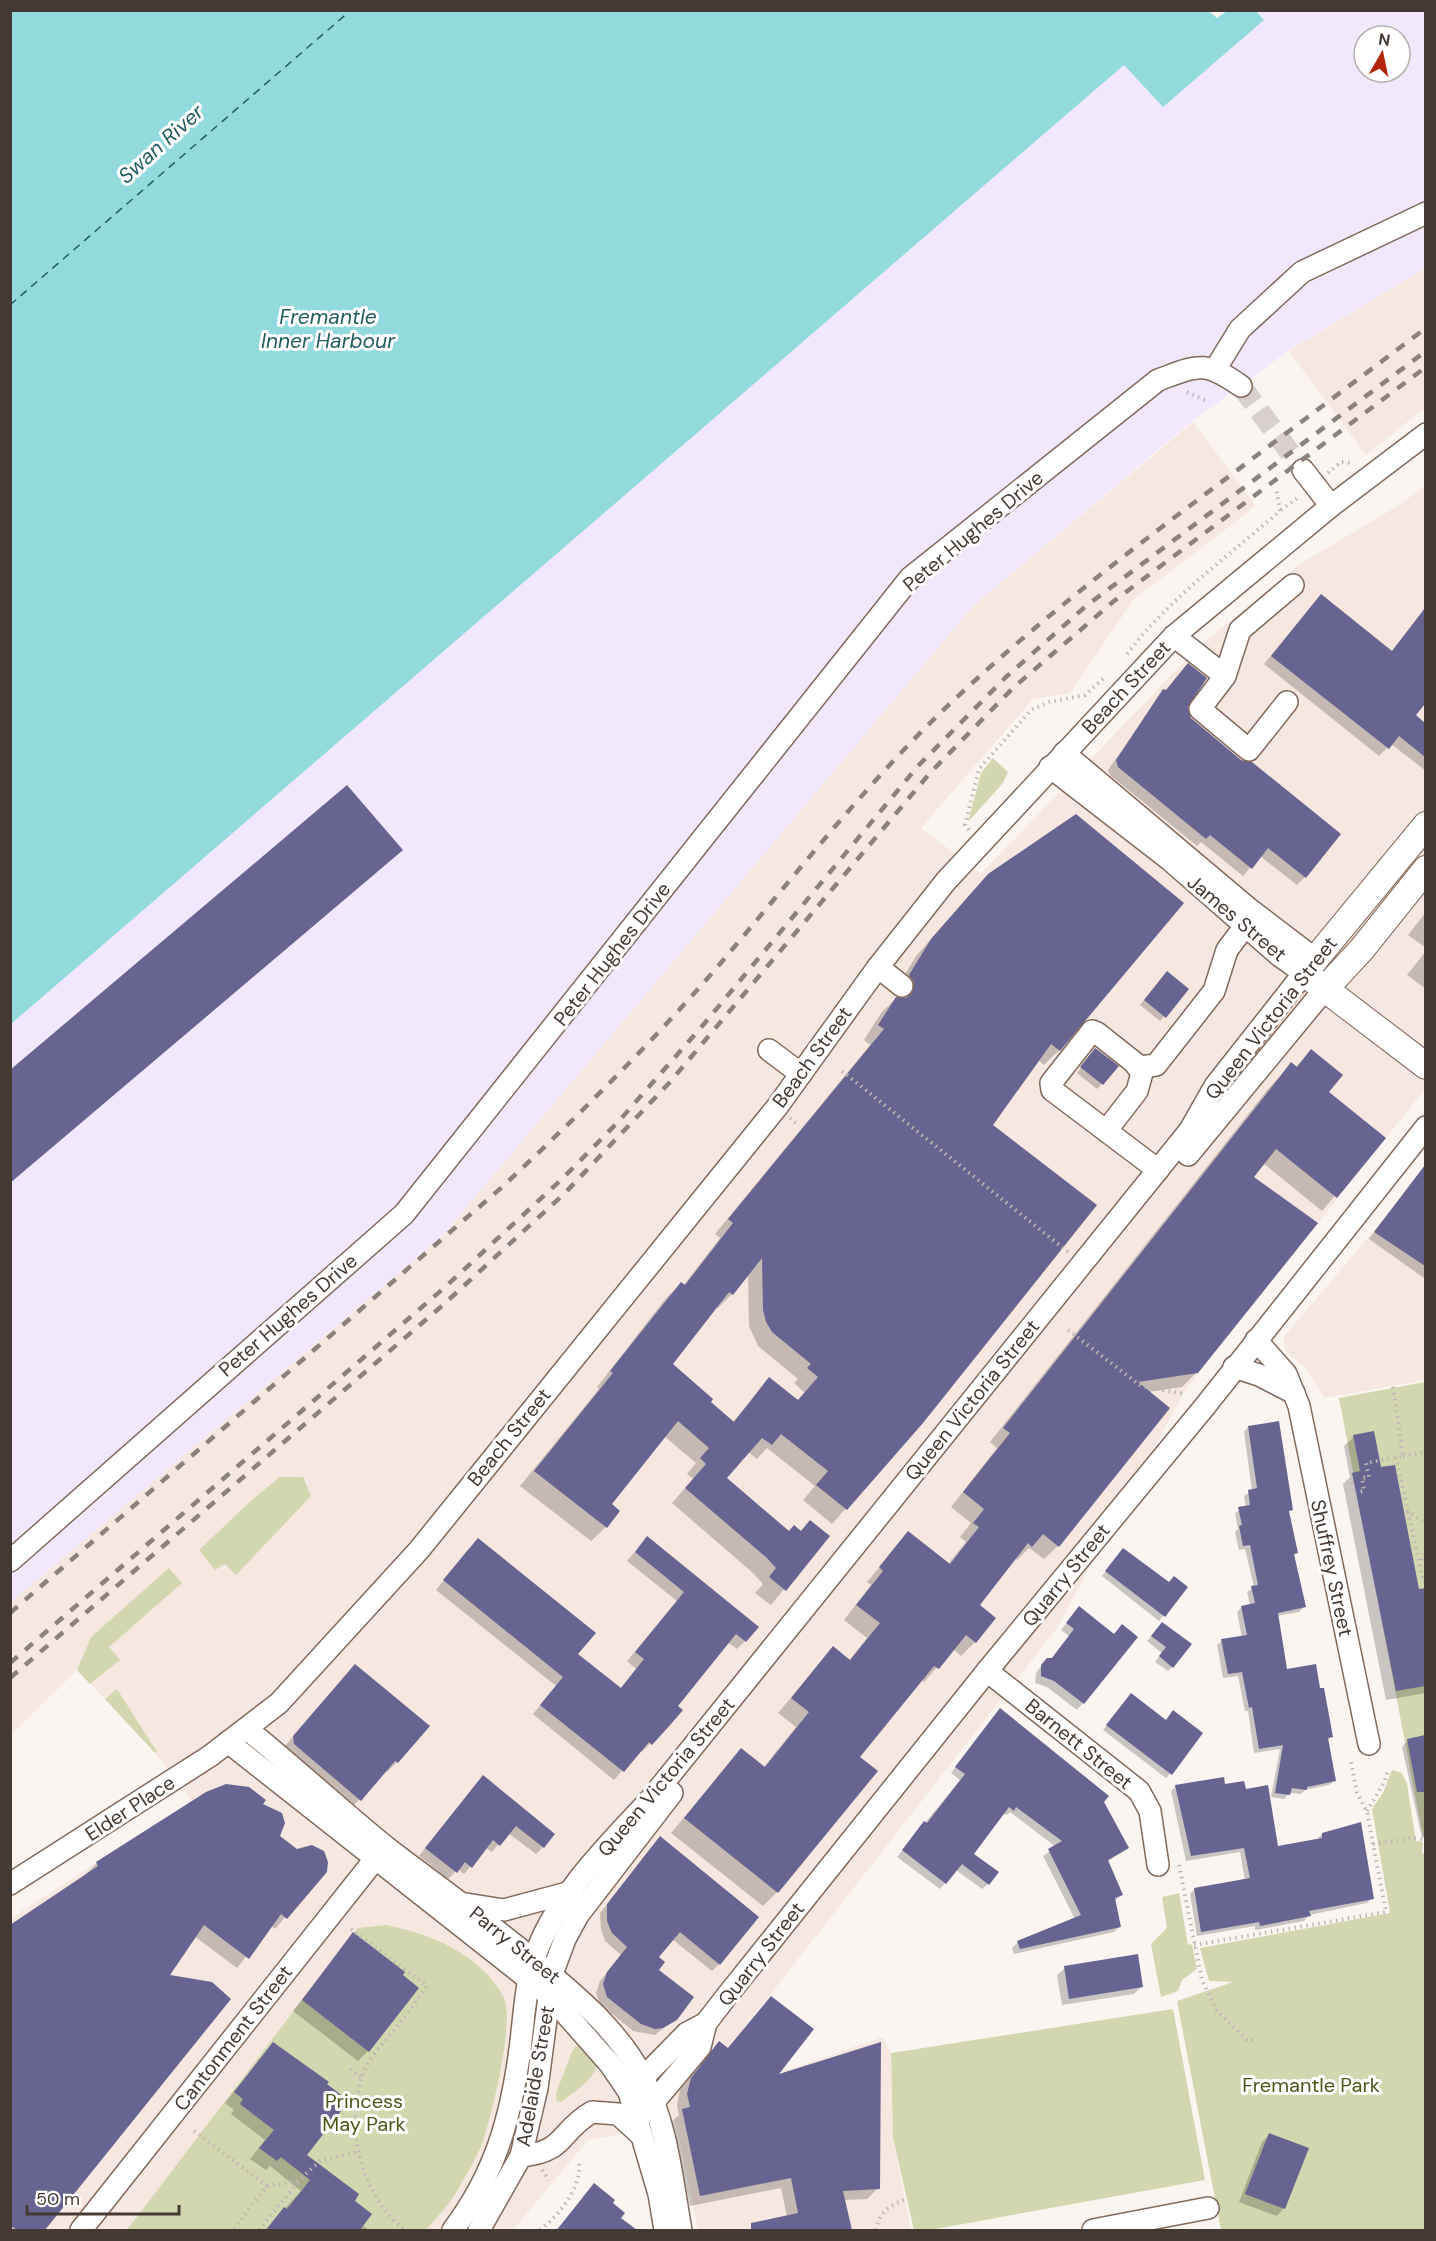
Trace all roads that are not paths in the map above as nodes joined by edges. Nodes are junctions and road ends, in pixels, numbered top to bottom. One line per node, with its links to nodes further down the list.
1 (1425, 213): 2 (street)
2 (1216, 368): 3 (street); 30 (street, Peter Hughes Drive)
3 (1241, 386)
4 (1425, 434): 6 (street, Beach Street)
5 (1303, 470): 6 (street)
6 (1331, 506): 8 (street, Beach Street)
7 (1293, 585): 9 (street)
8 (1174, 636): 9 (street); 11 (street, Beach Street)
9 (1225, 676): 10 (street)
10 (1287, 702)
11 (1057, 760): 14 (street, James Street); 15 (street, James Street); 16 (street, Beach Street)
12 (1425, 825): 15 (main road, Queen Victoria Street)
13 (1425, 869): 17 (main road, Queen Victoria Street)
14 (1245, 926): 15 (street, James Street); 21 (street)
15 (1310, 966): 17 (main road, James Street); 26 (street, Queen Victoria Street)
16 (878, 967): 18 (street); 23 (street, Beach Street)
17 (1331, 982): 19 (main road, James Street); 22 (main road, James Street); 41 (street, Queen Victoria Street)
18 (902, 986)
19 (1425, 1043)
20 (769, 1050): 23 (street)
21 (1146, 1065): 25 (street); 25 (street)
22 (1425, 1066)
23 (801, 1074): 32 (street, Beach Street)
24 (1425, 1127): 27 (street, Quarry Street)
25 (1106, 1131): 26 (street)
26 (1158, 1170): 38 (street, Queen Victoria Street)
27 (1256, 1340): 28 (street, Quarry Street); 29 (street, Shuffrey Street)
28 (1234, 1367): 29 (street); 31 (street, Quarry Street)
29 (1294, 1393): 34 (street, Shuffrey Street)
30 (10, 1561)
31 (987, 1671): 36 (street, Barnett Street); 43 (street, Quarry Street)
32 (247, 1729): 33 (street, Elder Place); 35 (street, Parry Street)
33 (228, 1742): 35 (street, Parry Street); 37 (street, Elder Place)
34 (1369, 1744)
35 (381, 1853): 39 (street, Parry Street); 40 (street, Parry Street); 49 (street, Cantonment Street)
36 (1169, 1865)
37 (11, 1883)
38 (571, 1892): 39 (street); 40 (street, Queen Victoria Street)
39 (463, 1904): 40 (street, Parry Street)
40 (532, 1970): 41 (street, Parry Street); 42 (street, Parry Street); 50 (street, Adelaide Street)
41 (552, 1974): 42 (street, Queen Victoria Street); 44 (street, Parry Street)
42 (550, 1996): 44 (street, Parry Street); 47 (street, Adelaide Street)
43 (706, 2023): 44 (street, Quarry Street); 45 (street, Quarry Street)
44 (636, 2085): 45 (street, Parry Street); 46 (street, Parry Street)
45 (653, 2103): 46 (street, Quarry Street); 53 (street, Parry Street)
46 (640, 2127): 47 (street, Adelaide Street); 52 (street, Parry Street)
47 (521, 2156): 51 (street, Adelaide Street)
48 (1208, 2208): 54 (street)
49 (81, 2230)
50 (453, 2230)
51 (479, 2230)
52 (665, 2230)
53 (681, 2230)
54 (1093, 2230)

